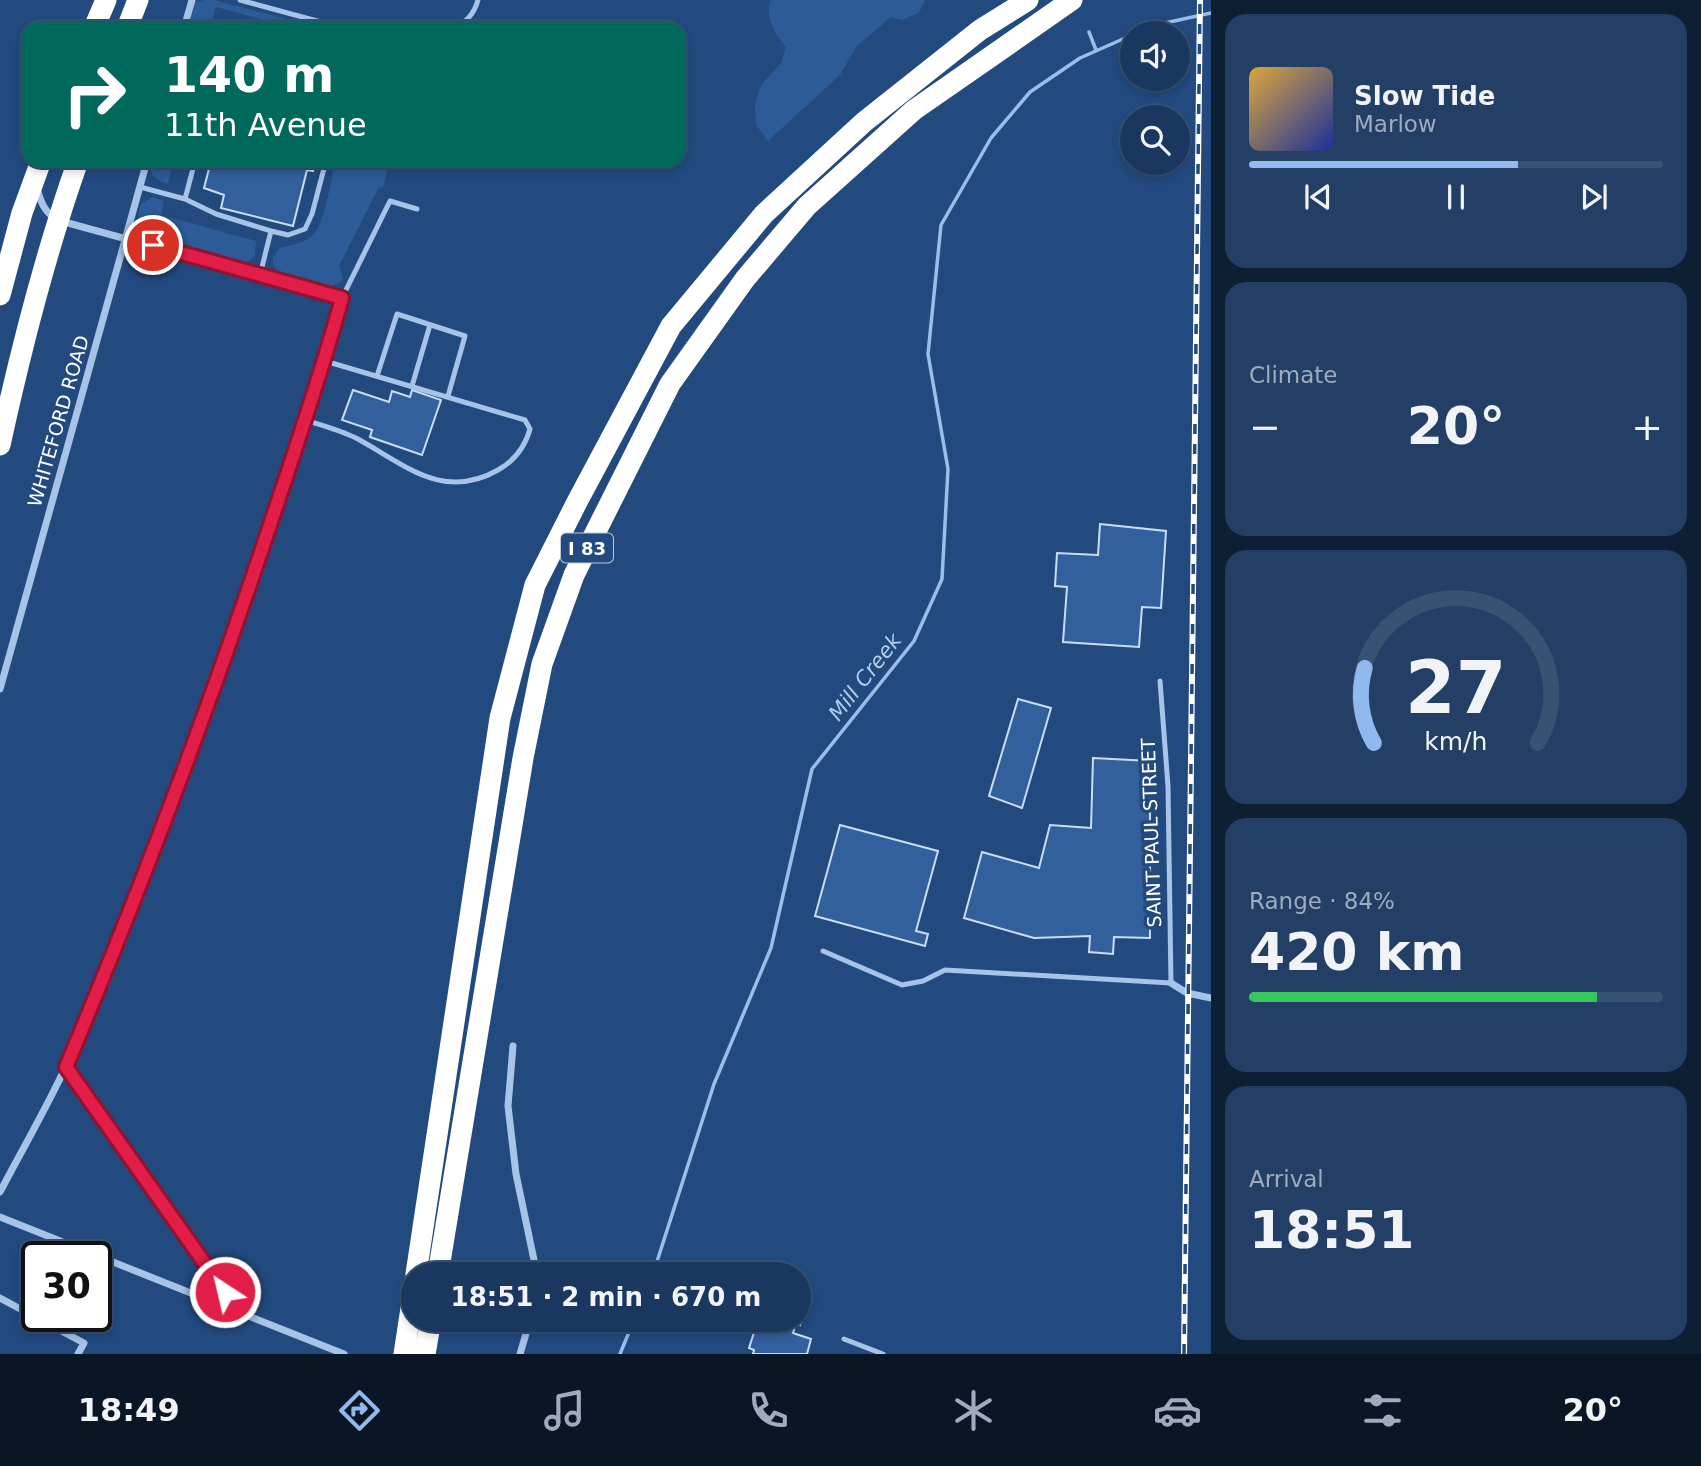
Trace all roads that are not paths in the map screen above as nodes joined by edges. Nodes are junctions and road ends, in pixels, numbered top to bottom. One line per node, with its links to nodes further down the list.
1 (106, 0): 8 (highway)
2 (138, 0): 9 (highway)
3 (192, 0): 10 (street)
4 (240, 0): 11 (lane)
5 (478, 0): 12 (lane)
6 (1028, 0): 43 (highway, I 83)
7 (1072, 0): 44 (highway, I 83)
8 (97, 21)
9 (130, 21)
10 (186, 21)
11 (317, 21)
12 (467, 21)
13 (76, 168): 21 (highway)
14 (145, 168): 18 (street, WHITEFORD ROAD)
15 (193, 168): 19 (lane)
16 (324, 168): 22 (lane)
17 (38, 169): 21 (street); 25 (highway)
18 (140, 187): 19 (lane); 23 (street, WHITEFORD ROAD)
19 (185, 199): 22 (lane)
20 (417, 209): 26 (lane)
21 (57, 220): 23 (street); 33 (highway)
22 (271, 230): 24 (lane)
23 (126, 238): 24 (street); 35 (street, WHITEFORD ROAD)
24 (260, 275): 26 (street)
25 (0, 295)
26 (342, 298): 28 (street)
27 (430, 325): 29 (lane); 30 (lane); 31 (lane)
28 (325, 361): 29 (lane); 32 (street)
29 (377, 376): 30 (lane)
30 (412, 386): 31 (lane)
31 (448, 396): 32 (lane)
32 (305, 420): 40 (street)
33 (0, 445)
34 (1160, 681): 37 (lane, SAINT PAUL STREET)
35 (0, 689)
36 (823, 951): 37 (lane)
37 (1171, 983): 38 (street)
38 (1211, 998)
39 (513, 1046): 45 (street)
40 (66, 1067): 41 (street); 47 (street)
41 (0, 1192)
42 (0, 1217): 47 (street)
43 (418, 1262)
44 (440, 1262)
45 (534, 1262)
46 (0, 1298): 52 (street)
47 (239, 1311): 53 (street)
48 (407, 1332): 54 (highway)
49 (429, 1332): 55 (highway)
50 (526, 1332): 56 (street)
51 (844, 1339): 57 (lane)
52 (78, 1354)
53 (344, 1354)
54 (404, 1354)
55 (425, 1354)
56 (520, 1354)
57 (883, 1354)

